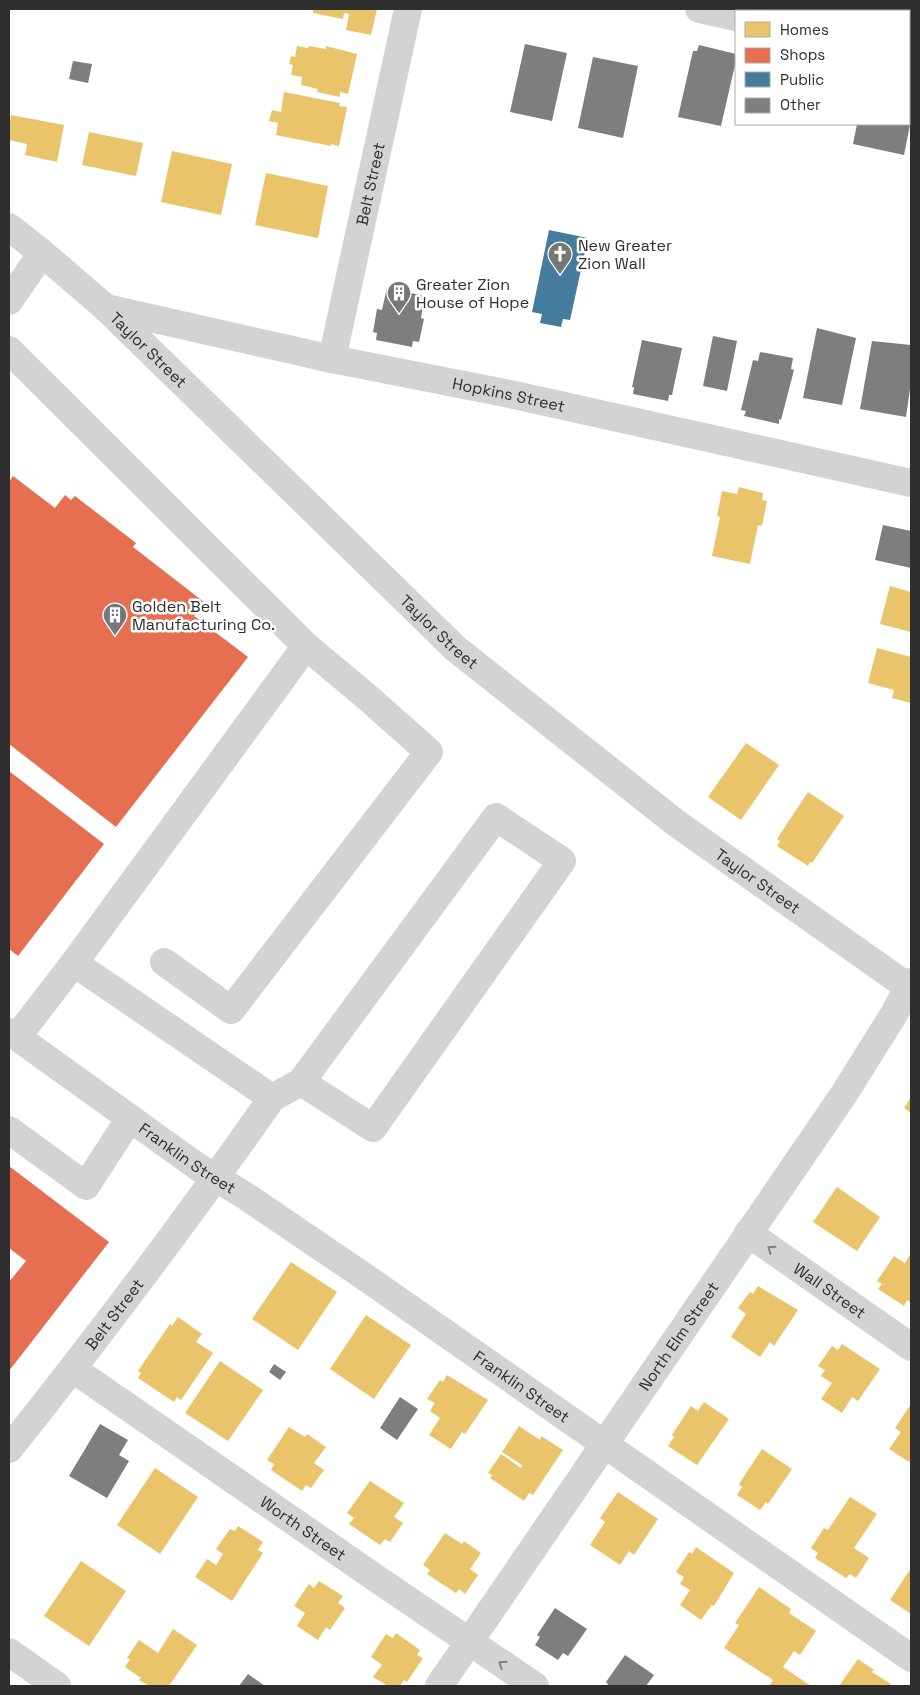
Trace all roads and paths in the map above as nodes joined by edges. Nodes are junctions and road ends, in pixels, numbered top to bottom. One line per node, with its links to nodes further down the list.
1 (408, 9): 9 (street, Belt Street)
2 (699, 9): 3 (street)
3 (735, 17)
4 (9, 227): 5 (street, Taylor Street)
5 (42, 253): 6 (street); 7 (street, Taylor Street)
6 (9, 301)
7 (106, 308): 9 (street, Hopkins Street); 14 (street, Taylor Street)
8 (9, 350): 11 (street)
9 (332, 359): 10 (street, Hopkins Street)
10 (911, 483)
11 (306, 646): 12 (street); 13 (street)
12 (164, 962)
13 (74, 963): 15 (street); 17 (street)
14 (910, 986): 21 (street, North Elm Street)
15 (13, 1035): 18 (street, Franklin Street)
16 (301, 1082): 16 (street); 17 (street)
17 (272, 1098): 20 (street, Belt Street)
18 (130, 1118): 19 (street); 20 (street, Franklin Street)
19 (9, 1130)
20 (216, 1178): 23 (street, Belt Street); 24 (street, Franklin Street)
21 (748, 1233): 22 (street, Wall Street, one-way to 21); 24 (street, North Elm Street)
22 (911, 1347)
23 (73, 1369): 25 (street, Belt Street); 26 (street, Worth Street)
24 (606, 1444): 26 (street, North Elm Street); 28 (street, Franklin Street)
25 (9, 1449)
26 (470, 1642): 30 (street, North Elm Street); 31 (street, Worth Street, one-way to 26)
27 (9, 1652): 29 (street)
28 (911, 1658)
29 (57, 1686)
30 (439, 1686)
31 (535, 1686)

